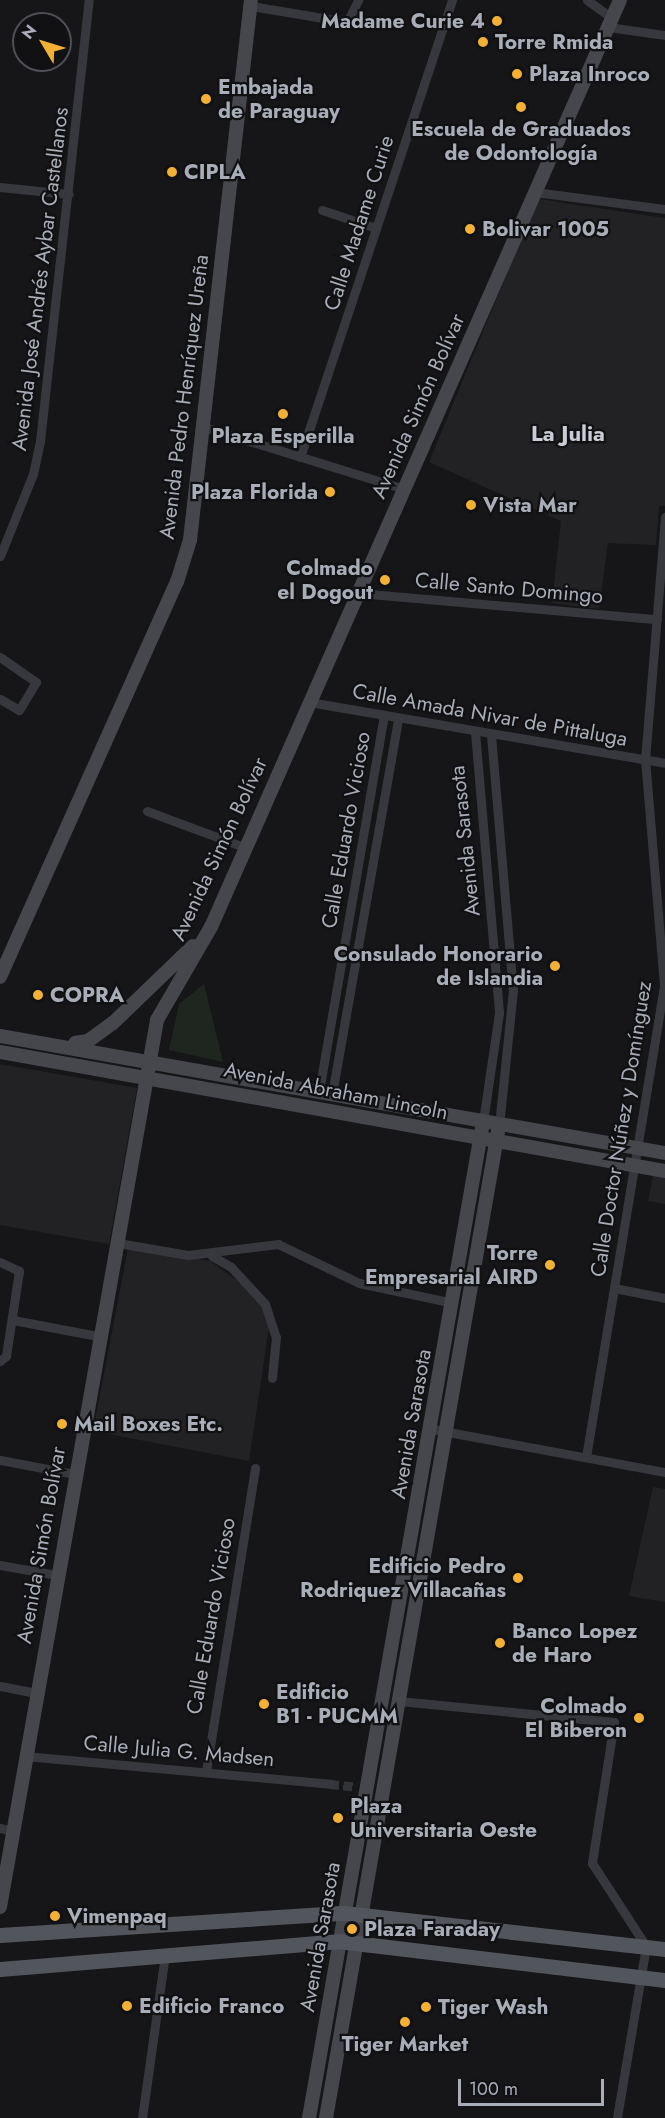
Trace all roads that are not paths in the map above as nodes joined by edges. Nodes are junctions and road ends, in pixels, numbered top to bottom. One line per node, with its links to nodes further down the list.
1 (89, 0): 11 (street, Avenida José Andrés Aybar Castellanos)
2 (358, 0): 6 (street)
3 (452, 0): 14 (street, Calle Madame Curie)
4 (587, 0): 7 (street)
5 (620, 0): 7 (main road, Avenida Simón Bolívar)
6 (251, 3): 15 (main road, Avenida Pedro Henríquez Ureña)
7 (610, 22): 8 (street); 10 (main road, Avenida Simón Bolívar)
8 (665, 35)
9 (0, 187): 11 (street)
10 (535, 192): 12 (street); 17 (main road, Avenida Simón Bolívar)
11 (69, 194): 19 (street, Avenida José Andrés Aybar Castellanos)
12 (665, 208)
13 (322, 210): 14 (street)
14 (376, 228): 16 (street, Calle Madame Curie)
15 (204, 427): 16 (street); 41 (main road, Avenida Pedro Henríquez Ureña)
16 (300, 457): 17 (street)
17 (404, 489): 20 (main road, Avenida Simón Bolívar)
18 (665, 517): 21 (street, Calle Doctor Núñez y Domínguez)
19 (0, 556)
20 (358, 593): 21 (street, Calle Santo Domingo); 24 (main road, Avenida Simón Bolívar)
21 (657, 619): 29 (street, Calle Doctor Núñez y Domínguez)
22 (0, 657): 23 (street)
23 (0, 699)
24 (309, 702): 25 (street, Calle Amada Nivar de Pittaluga); 34 (main road, Avenida Simón Bolívar)
25 (384, 716): 26 (street, Calle Amada Nivar de Pittaluga); 37 (street, Calle Eduardo Vicioso)
26 (398, 718): 27 (street, Calle Amada Nivar de Pittaluga); 38 (street, Calle Eduardo Vicioso)
27 (475, 732): 28 (street, Calle Amada Nivar de Pittaluga); 33 (street, Avenida Sarasota)
28 (491, 735): 29 (street, Calle Amada Nivar de Pittaluga); 32 (street, Avenida Sarasota)
29 (645, 759): 30 (street, Calle Amada Nivar de Pittaluga); 36 (street, Calle Doctor Núñez y Domínguez)
30 (665, 763)
31 (147, 812): 34 (street)
32 (499, 824): 33 (street); 39 (street, Avenida Sarasota)
33 (485, 826): 40 (street, Avenida Sarasota)
34 (244, 847): 35 (main road, Avenida Simón Bolívar)
35 (211, 927): 43 (main road); 45 (main road, Avenida Simón Bolívar)
36 (663, 939): 53 (street, Calle Doctor Núñez y Domínguez)
37 (345, 943): 38 (street); 47 (street, Calle Eduardo Vicioso)
38 (359, 945): 47 (street, Calle Eduardo Vicioso)
39 (510, 945): 40 (street); 50 (street, Avenida Sarasota)
40 (496, 947): 49 (street, Avenida Sarasota)
41 (0, 978)
42 (0, 1036): 43 (main road, Avenida Abraham Lincoln)
43 (61, 1043): 45 (main road, Avenida Abraham Lincoln)
44 (0, 1052): 46 (main road, Avenida Abraham Lincoln)
45 (150, 1058): 46 (main road, Avenida Simón Bolívar); 47 (main road, Avenida Abraham Lincoln)
46 (147, 1077): 48 (main road, Avenida Abraham Lincoln); 57 (main road, Avenida Simón Bolívar)
47 (326, 1093): 48 (main road); 49 (main road, Avenida Abraham Lincoln)
48 (324, 1109): 51 (main road, Avenida Abraham Lincoln)
49 (483, 1122): 50 (main road, Avenida Abraham Lincoln); 51 (main road, Avenida Sarasota)
50 (499, 1126): 52 (main road, Avenida Sarasota); 53 (main road, Avenida Abraham Lincoln)
51 (482, 1139): 52 (main road, Avenida Abraham Lincoln); 62 (main road, Avenida Sarasota)
52 (497, 1143): 55 (main road, Avenida Abraham Lincoln); 67 (main road, Avenida Sarasota)
53 (638, 1148): 54 (main road, Avenida Abraham Lincoln); 55 (street, Calle Doctor Núñez y Domínguez)
54 (665, 1153)
55 (636, 1166): 56 (main road, Avenida Abraham Lincoln); 60 (street, Calle Doctor Núñez y Domínguez)
56 (665, 1171)
57 (118, 1243): 58 (street); 64 (main road, Avenida Simón Bolívar)
58 (210, 1255): 62 (street); 66 (street)
59 (0, 1263): 63 (street)
60 (614, 1287): 61 (street); 68 (street, Calle Doctor Núñez y Domínguez)
61 (665, 1298)
62 (453, 1303): 67 (main road, Avenida Sarasota)
63 (13, 1320): 64 (street); 65 (street)
64 (98, 1336): 72 (main road, Avenida Simón Bolívar)
65 (0, 1361)
66 (272, 1378)
67 (439, 1430): 68 (street); 73 (main road, Avenida Sarasota)
68 (586, 1457): 71 (street)
69 (0, 1460): 72 (street)
70 (255, 1468): 80 (street, Calle Eduardo Vicioso)
71 (665, 1472)
72 (74, 1474): 75 (main road, Avenida Simón Bolívar)
73 (424, 1514): 78 (main road, Avenida Sarasota); 84 (main road, Avenida Sarasota)
74 (0, 1565): 75 (street)
75 (57, 1575): 77 (main road, Avenida Simón Bolívar)
76 (0, 1686): 77 (street)
77 (37, 1693): 79 (main road, Avenida Simón Bolívar)
78 (399, 1701): 84 (main road, Avenida Sarasota); 88 (street)
79 (25, 1756): 80 (street, Calle Julia G. Madsen); 82 (main road, Avenida Simón Bolívar)
80 (206, 1771): 81 (street, Calle Julia G. Madsen)
81 (330, 1784)
82 (7, 1829): 83 (main road, Avenida Simón Bolívar)
83 (0, 1907)
84 (352, 1914): 85 (main road); 86 (main road, Avenida Sarasota); 87 (main road, Avenida Sarasota); 88 (main road)
85 (0, 1935)
86 (338, 1941): 87 (main road); 90 (main road); 95 (main road, Avenida Sarasota)
87 (355, 1943): 92 (main road); 96 (main road, Avenida Sarasota)
88 (646, 1946): 89 (main road); 92 (street)
89 (665, 1949)
90 (165, 1954): 91 (main road); 94 (street)
91 (0, 1969)
92 (641, 1977): 93 (main road); 97 (street)
93 (665, 1980)
94 (142, 2118)
95 (309, 2118)
96 (326, 2118)
97 (617, 2118)

